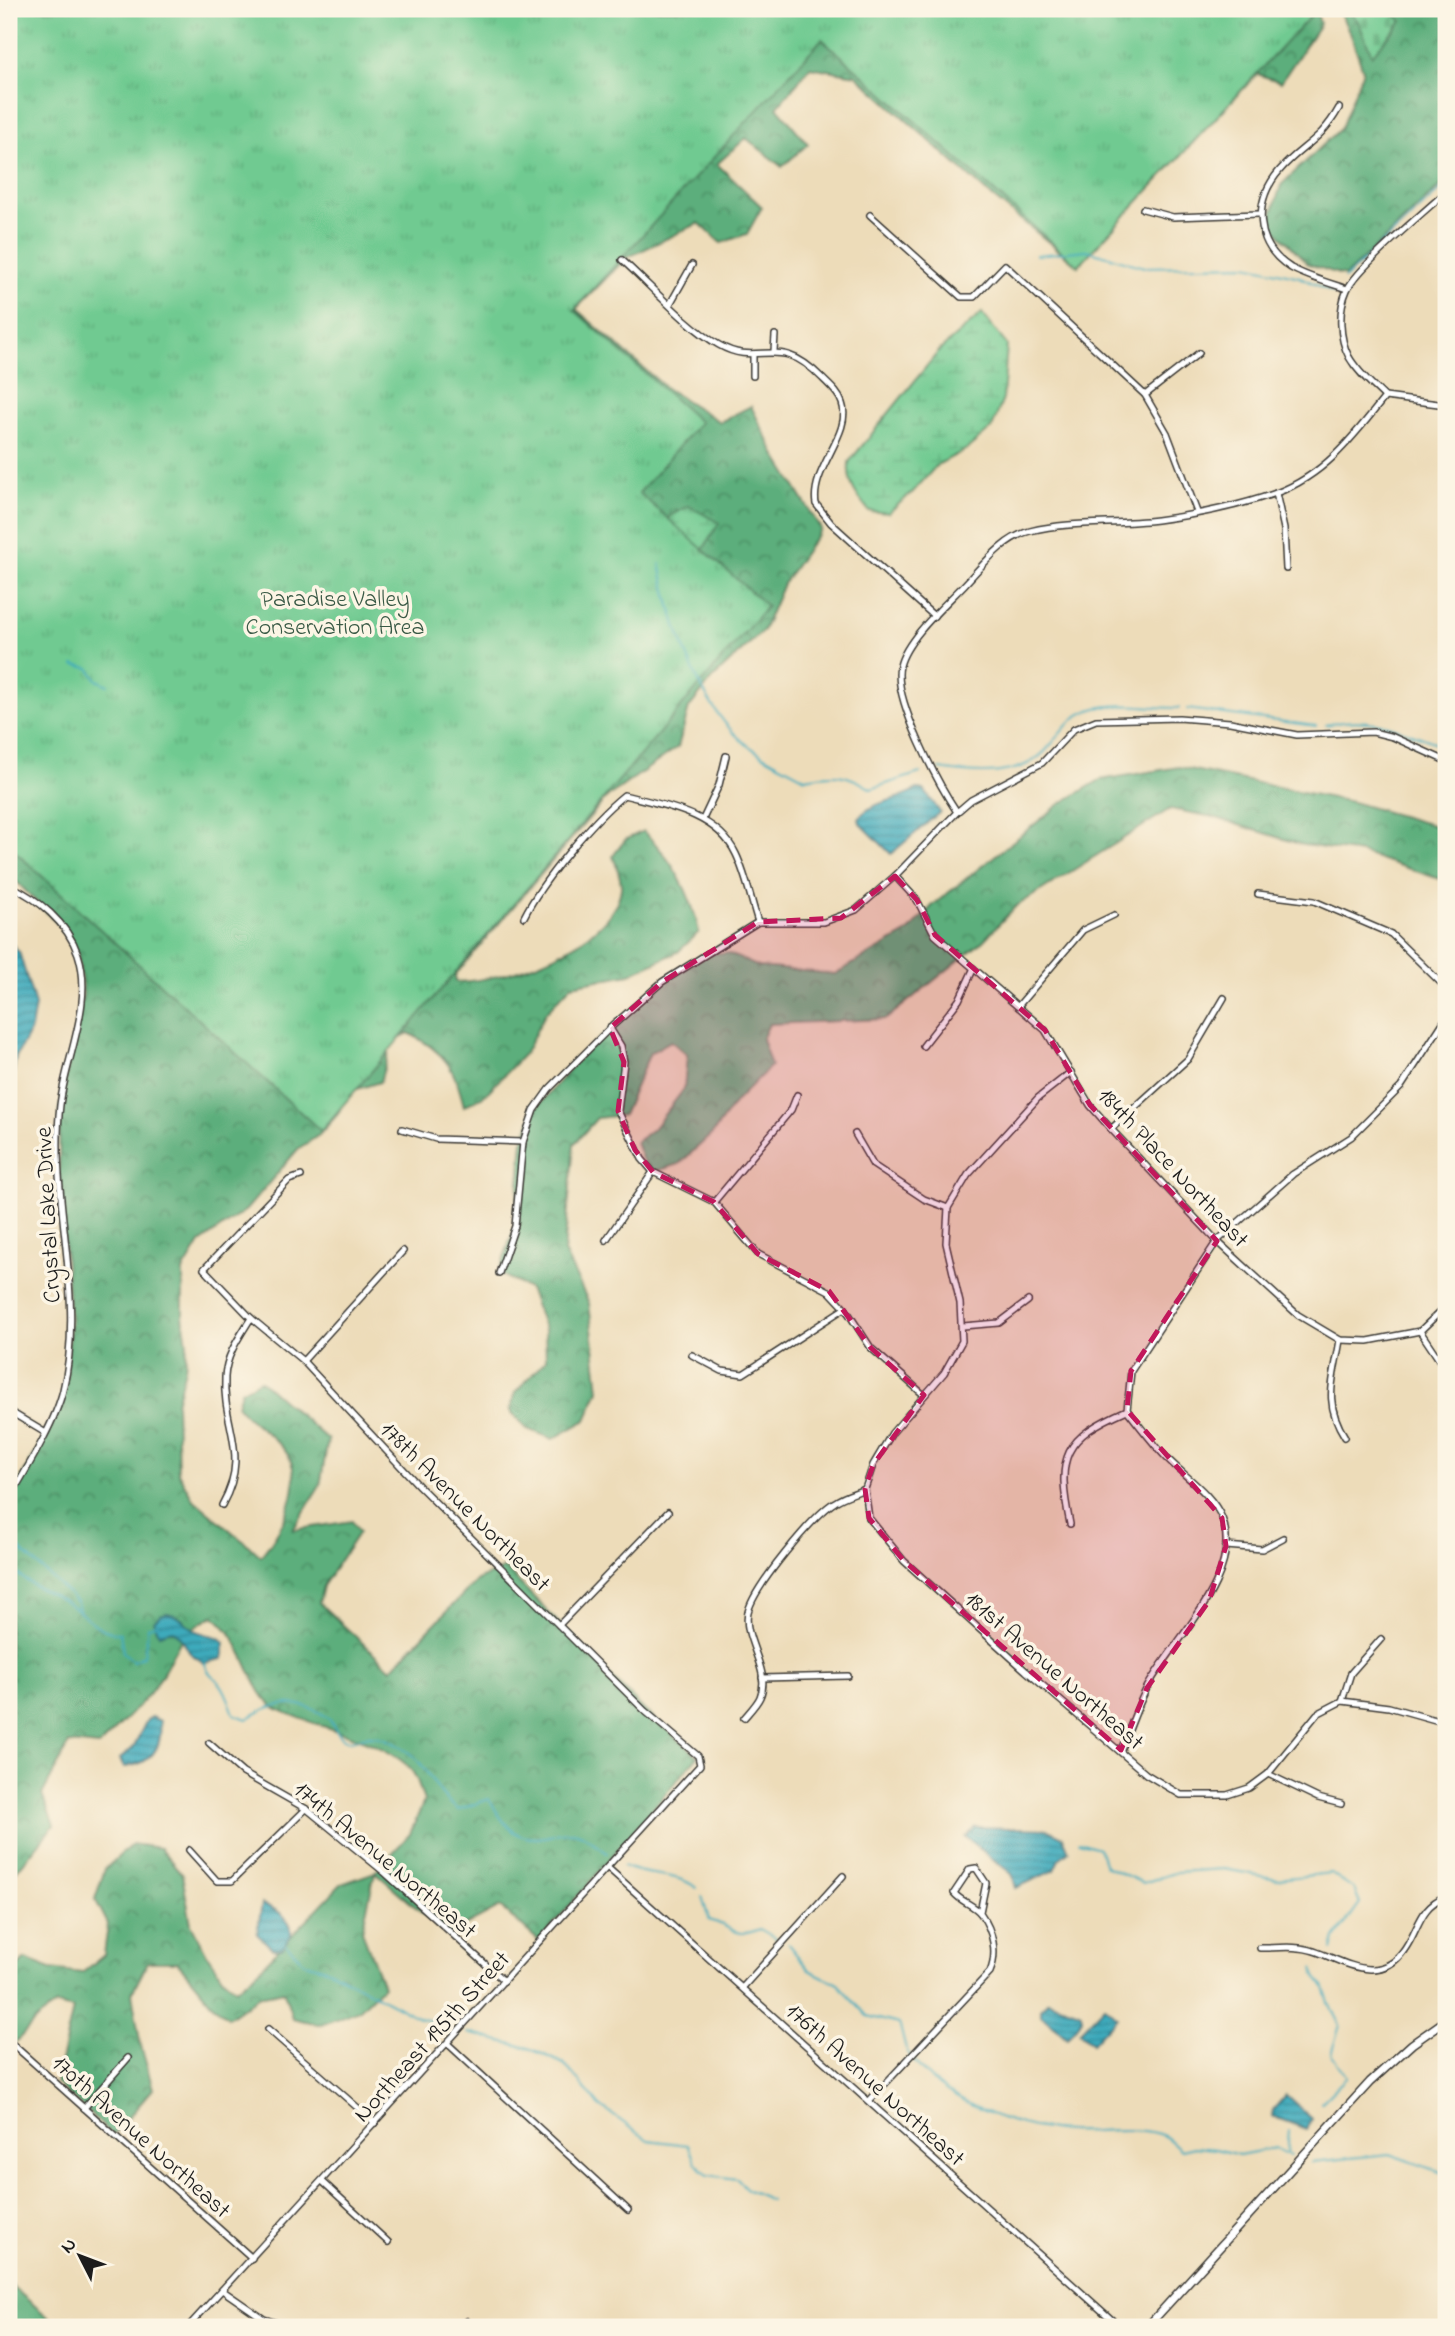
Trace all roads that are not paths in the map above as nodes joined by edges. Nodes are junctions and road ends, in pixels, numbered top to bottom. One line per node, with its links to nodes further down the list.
1 (1339, 108): 4 (street)
2 (1446, 192): 8 (street)
3 (1143, 209): 4 (street)
4 (1259, 214): 8 (street)
5 (870, 215): 15 (street)
6 (622, 260): 9 (street)
7 (692, 265): 9 (street)
8 (1347, 289): 16 (street)
9 (670, 304): 13 (street)
10 (775, 335): 11 (street)
11 (774, 351): 13 (street); 21 (street)
12 (1199, 353): 15 (street)
13 (753, 354): 14 (street)
14 (753, 376)
15 (1145, 395): 19 (street)
16 (1385, 397): 17 (street); 18 (street)
17 (1446, 405)
18 (1276, 493): 19 (street); 20 (street)
19 (1197, 512): 21 (street)
20 (1286, 569)
21 (934, 616): 24 (street)
22 (726, 757): 25 (street)
23 (1446, 761): 24 (street)
24 (957, 812): 26 (street)
25 (703, 819): 30 (street); 31 (street)
26 (895, 876): 31 (street); 32 (street, 184th Place Northeast)
27 (9, 885): 66 (street, Crystal Lake Drive)
28 (1258, 894): 33 (street)
29 (1114, 915): 35 (street)
30 (524, 917)
31 (758, 922): 37 (street)
32 (974, 970): 35 (street, 184th Place Northeast); 38 (street)
33 (1446, 988)
34 (1224, 998): 42 (street)
35 (1020, 1005): 39 (street, 184th Place Northeast)
36 (1446, 1018): 50 (street)
37 (610, 1028): 44 (street); 45 (street)
38 (923, 1046)
39 (1071, 1072): 42 (street, 184th Place Northeast); 48 (street)
40 (797, 1095): 47 (street)
41 (402, 1129): 44 (street)
42 (1111, 1129): 50 (street, 184th Place Northeast)
43 (855, 1134): 48 (street)
44 (523, 1142): 52 (street)
45 (653, 1172): 47 (street); 49 (street)
46 (301, 1176): 56 (street, 178th Avenue Northeast)
47 (713, 1202): 55 (street)
48 (948, 1208): 57 (street)
49 (606, 1240)
50 (1217, 1241): 59 (street, 184th Place Northeast); 64 (street)
51 (402, 1251): 61 (street)
52 (499, 1273)
53 (1028, 1301): 57 (street)
54 (1446, 1306): 58 (street)
55 (845, 1308): 60 (street); 63 (street)
56 (251, 1318): 61 (street, 178th Avenue Northeast); 70 (street)
57 (963, 1326): 63 (street)
58 (1420, 1331): 59 (street); 62 (street)
59 (1340, 1340): 67 (street)
60 (692, 1355)
61 (303, 1361): 75 (street, 178th Avenue Northeast)
62 (1446, 1370)
63 (924, 1395): 68 (street)
64 (1126, 1410): 72 (street); 74 (street)
65 (9, 1411): 66 (street)
66 (44, 1432): 69 (street, Crystal Lake Drive)
67 (1345, 1437)
68 (865, 1489): 78 (street); 83 (street, 181st Avenue Northeast)
69 (9, 1499)
70 (222, 1505)
71 (668, 1512): 75 (street)
72 (1070, 1524)
73 (1283, 1538): 74 (street)
74 (1226, 1546): 83 (street)
75 (559, 1625): 84 (street, 178th Avenue Northeast)
76 (1381, 1639): 79 (street)
77 (848, 1676): 78 (street)
78 (762, 1678): 80 (street)
79 (1342, 1701): 81 (street); 85 (street)
80 (744, 1718)
81 (1446, 1723)
82 (209, 1743): 87 (street, 174th Avenue Northeast)
83 (1121, 1750): 85 (street, 181st Avenue Northeast)
84 (699, 1768): 89 (street, Northeast 195th Street)
85 (1268, 1774): 86 (street)
86 (1341, 1804)
87 (306, 1809): 88 (street); 94 (street, 174th Avenue Northeast)
88 (188, 1850)
89 (608, 1868): 94 (street, Northeast 195th Street); 95 (street, 176th Avenue Northeast)
90 (843, 1876): 95 (street)
91 (1446, 1896): 93 (street)
92 (980, 1912): 92 (street); 101 (street)
93 (1260, 1948)
94 (504, 1981): 99 (street, Northeast 195th Street)
95 (743, 1987): 101 (street, 176th Avenue Northeast)
96 (1446, 2020): 114 (main road)
97 (268, 2029): 103 (street)
98 (9, 2041): 102 (street, 170th Avenue Northeast)
99 (448, 2044): 103 (street, Northeast 195th Street); 105 (street)
100 (128, 2058): 102 (street)
101 (869, 2101): 113 (street, 176th Avenue Northeast)
102 (84, 2108): 107 (street, 170th Avenue Northeast)
103 (375, 2123): 104 (street, Northeast 195th Street)
104 (322, 2181): 106 (street); 107 (street, Northeast 195th Street)
105 (628, 2210)
106 (388, 2242)
107 (252, 2258): 108 (street, Northeast 195th Street)
108 (222, 2290): 110 (street, Northeast 195th Street); 111 (street)
109 (467, 2321): 112 (street)
110 (188, 2327)
111 (290, 2327)
112 (474, 2327)
113 (1120, 2327)
114 (1147, 2327)

